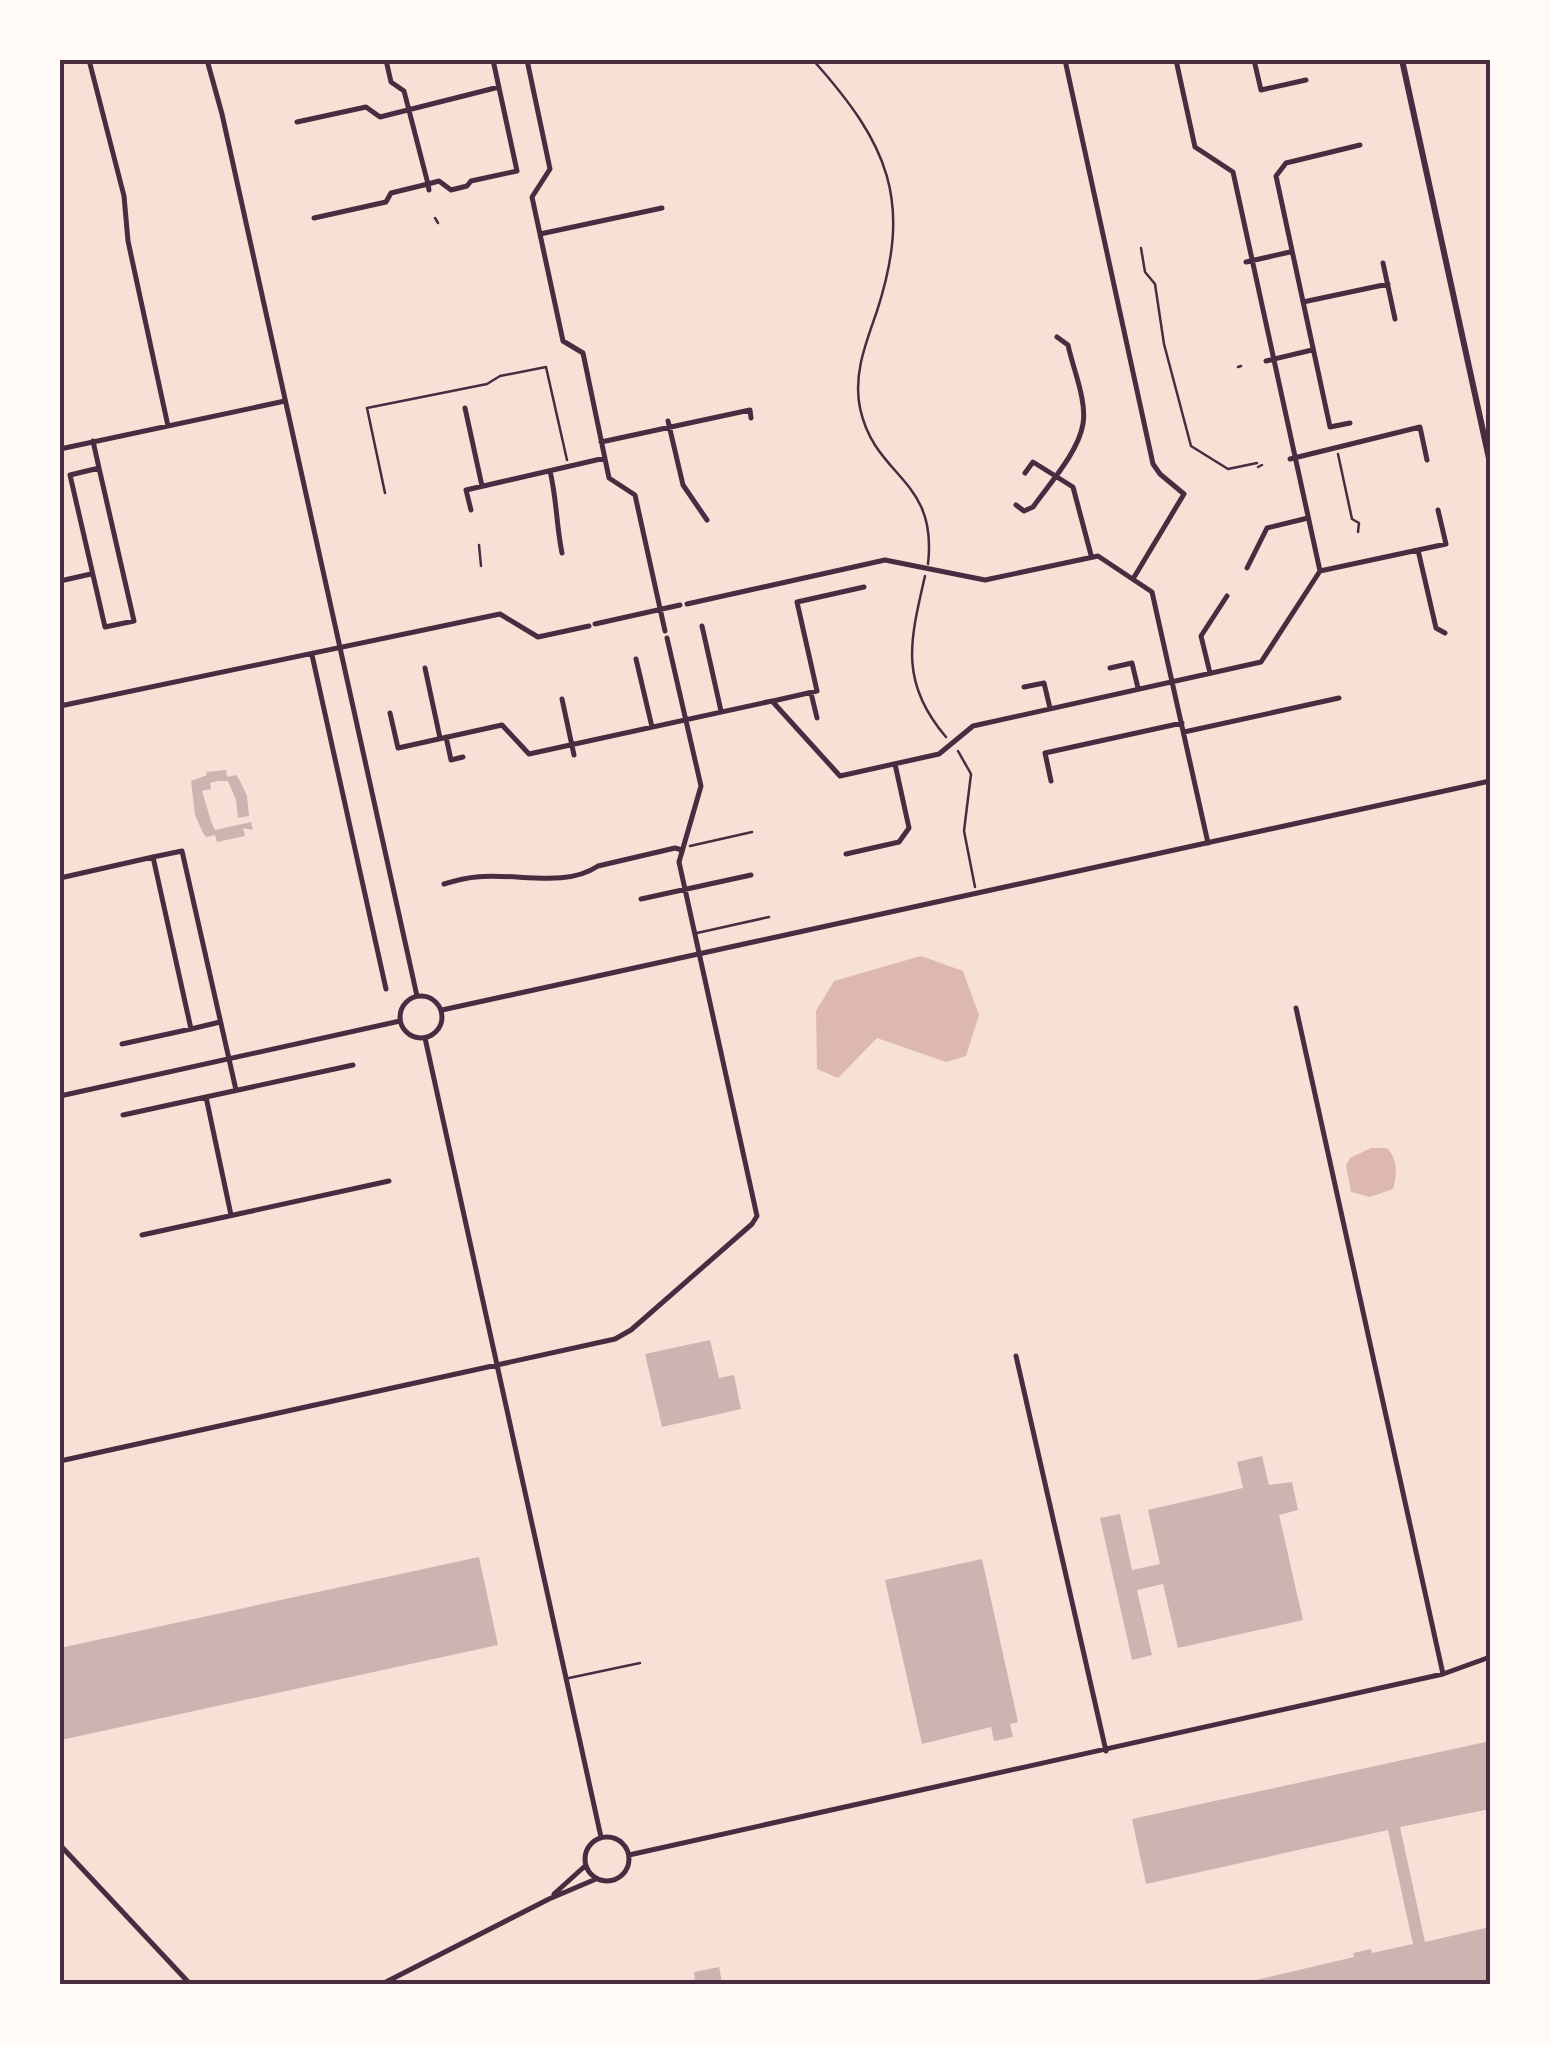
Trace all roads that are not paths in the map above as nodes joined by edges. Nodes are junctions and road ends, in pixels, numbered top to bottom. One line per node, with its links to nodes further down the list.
1 (89, 60): 35 (street)
2 (206, 60): 30 (street)
3 (386, 60): 12 (street)
4 (493, 60): 11 (street)
5 (527, 60): 20 (street)
6 (1065, 60): 59 (street)
7 (1176, 60): 22 (street)
8 (1254, 60): 10 (street)
9 (1402, 60): 42 (main road)
10 (1306, 80)
11 (499, 87): 12 (street); 15 (street)
12 (409, 111): 13 (street); 15 (street)
13 (297, 122)
14 (1360, 145): 21 (street)
15 (428, 187): 16 (street)
16 (404, 190): 17 (street); 19 (street)
17 (406, 202)
18 (662, 208): 20 (street)
19 (314, 218)
20 (540, 234): 37 (street)
21 (1290, 252): 22 (street); 25 (street)
22 (1249, 261): 29 (street)
23 (1383, 263): 24 (street)
24 (1388, 284): 25 (street); 26 (street)
25 (1302, 302): 28 (street)
26 (1395, 319)
27 (1057, 337): 46 (street)
28 (1312, 350): 29 (street); 33 (street)
29 (1270, 360): 40 (street)
30 (286, 401): 35 (street); 107 (street)
31 (465, 408): 47 (street)
32 (751, 418): 34 (street)
33 (1350, 423)
34 (669, 424): 37 (street); 52 (street)
35 (168, 426): 36 (street)
36 (93, 442): 38 (street); 43 (street)
37 (601, 442): 39 (street)
38 (60, 449)
39 (605, 458): 44 (street); 63 (street)
40 (1293, 458): 41 (street); 51 (street)
41 (1428, 460)
42 (1490, 464)
43 (99, 468): 58 (street); 58 (street)
44 (550, 471): 47 (street); 54 (street)
45 (1025, 473): 46 (street)
46 (1055, 475): 48 (street); 55 (street)
47 (482, 486): 49 (street)
48 (1016, 505)
49 (471, 510)
50 (1438, 510): 53 (street)
51 (1309, 518): 56 (street); 57 (street)
52 (706, 520)
53 (1418, 550): 57 (street); 65 (street)
54 (562, 553)
55 (1091, 556): 59 (street); 63 (street)
56 (1247, 568)
57 (1320, 571): 70 (street)
58 (92, 574): 60 (street)
59 (1133, 579): 71 (street)
60 (60, 580)
61 (864, 587): 74 (street)
62 (1228, 596): 70 (street)
63 (660, 610): 66 (street); 83 (street)
64 (702, 626): 80 (street)
65 (1445, 634)
66 (312, 655): 78 (street); 106 (street)
67 (636, 659): 85 (street)
68 (426, 668): 87 (street)
69 (1110, 668): 73 (street)
70 (1210, 673): 71 (street)
71 (1172, 681): 73 (street); 84 (street)
72 (1024, 687): 79 (street)
73 (1138, 688): 79 (street)
74 (811, 693): 77 (street); 82 (street)
75 (1339, 698): 86 (street)
76 (562, 699): 88 (street)
77 (772, 702): 80 (street); 91 (street)
78 (60, 706)
79 (1050, 708): 91 (street)
80 (721, 712): 83 (street)
81 (390, 713): 87 (street)
82 (816, 718)
83 (686, 720): 85 (street); 95 (street)
84 (1182, 723): 86 (street); 92 (street)
85 (652, 728): 88 (street)
86 (1184, 732): 94 (street)
87 (443, 738): 88 (street); 90 (street)
88 (572, 745): 89 (street)
89 (574, 755)
90 (463, 757)
91 (894, 764): 96 (street)
92 (1051, 781)
93 (1490, 781): 94 (street)
94 (1208, 844): 105 (street)
95 (683, 848): 100 (street); 101 (street)
96 (846, 854)
97 (154, 857): 99 (street); 111 (street); 112 (street)
98 (751, 874): 101 (street)
99 (60, 878)
100 (444, 884)
101 (685, 889): 102 (street); 104 (street)
102 (641, 898)
103 (769, 917): 104 (lane)
104 (696, 934): 105 (street)
105 (700, 955): 109 (street); 125 (street)
106 (386, 989)
107 (417, 996): 109 (street); 110 (street)
108 (1296, 1008): 129 (street)
109 (442, 1010): 113 (street)
110 (400, 1021): 113 (street); 115 (street)
111 (220, 1022): 112 (street); 115 (street)
112 (191, 1028): 114 (street)
113 (425, 1038): 125 (street)
114 (122, 1044)
115 (229, 1058): 117 (street); 118 (street)
116 (352, 1065): 117 (street)
117 (236, 1090): 119 (street)
118 (60, 1096)
119 (206, 1097): 120 (street); 122 (street)
120 (123, 1115)
121 (388, 1181): 122 (street)
122 (232, 1216): 123 (street)
123 (142, 1235)
124 (1016, 1356): 131 (street)
125 (498, 1365): 126 (street); 130 (street)
126 (60, 1461)
127 (1490, 1657): 129 (street)
128 (640, 1663): 130 (lane)
129 (1443, 1674): 131 (street)
130 (568, 1678): 132 (street)
131 (1106, 1751): 134 (street)
132 (601, 1837): 134 (street); 135 (street)
133 (60, 1845): 139 (street)
134 (629, 1854): 136 (street)
135 (586, 1866): 136 (street); 137 (street)
136 (596, 1879): 137 (street)
137 (548, 1899): 138 (street)
138 (385, 1984)
139 (191, 1985)

